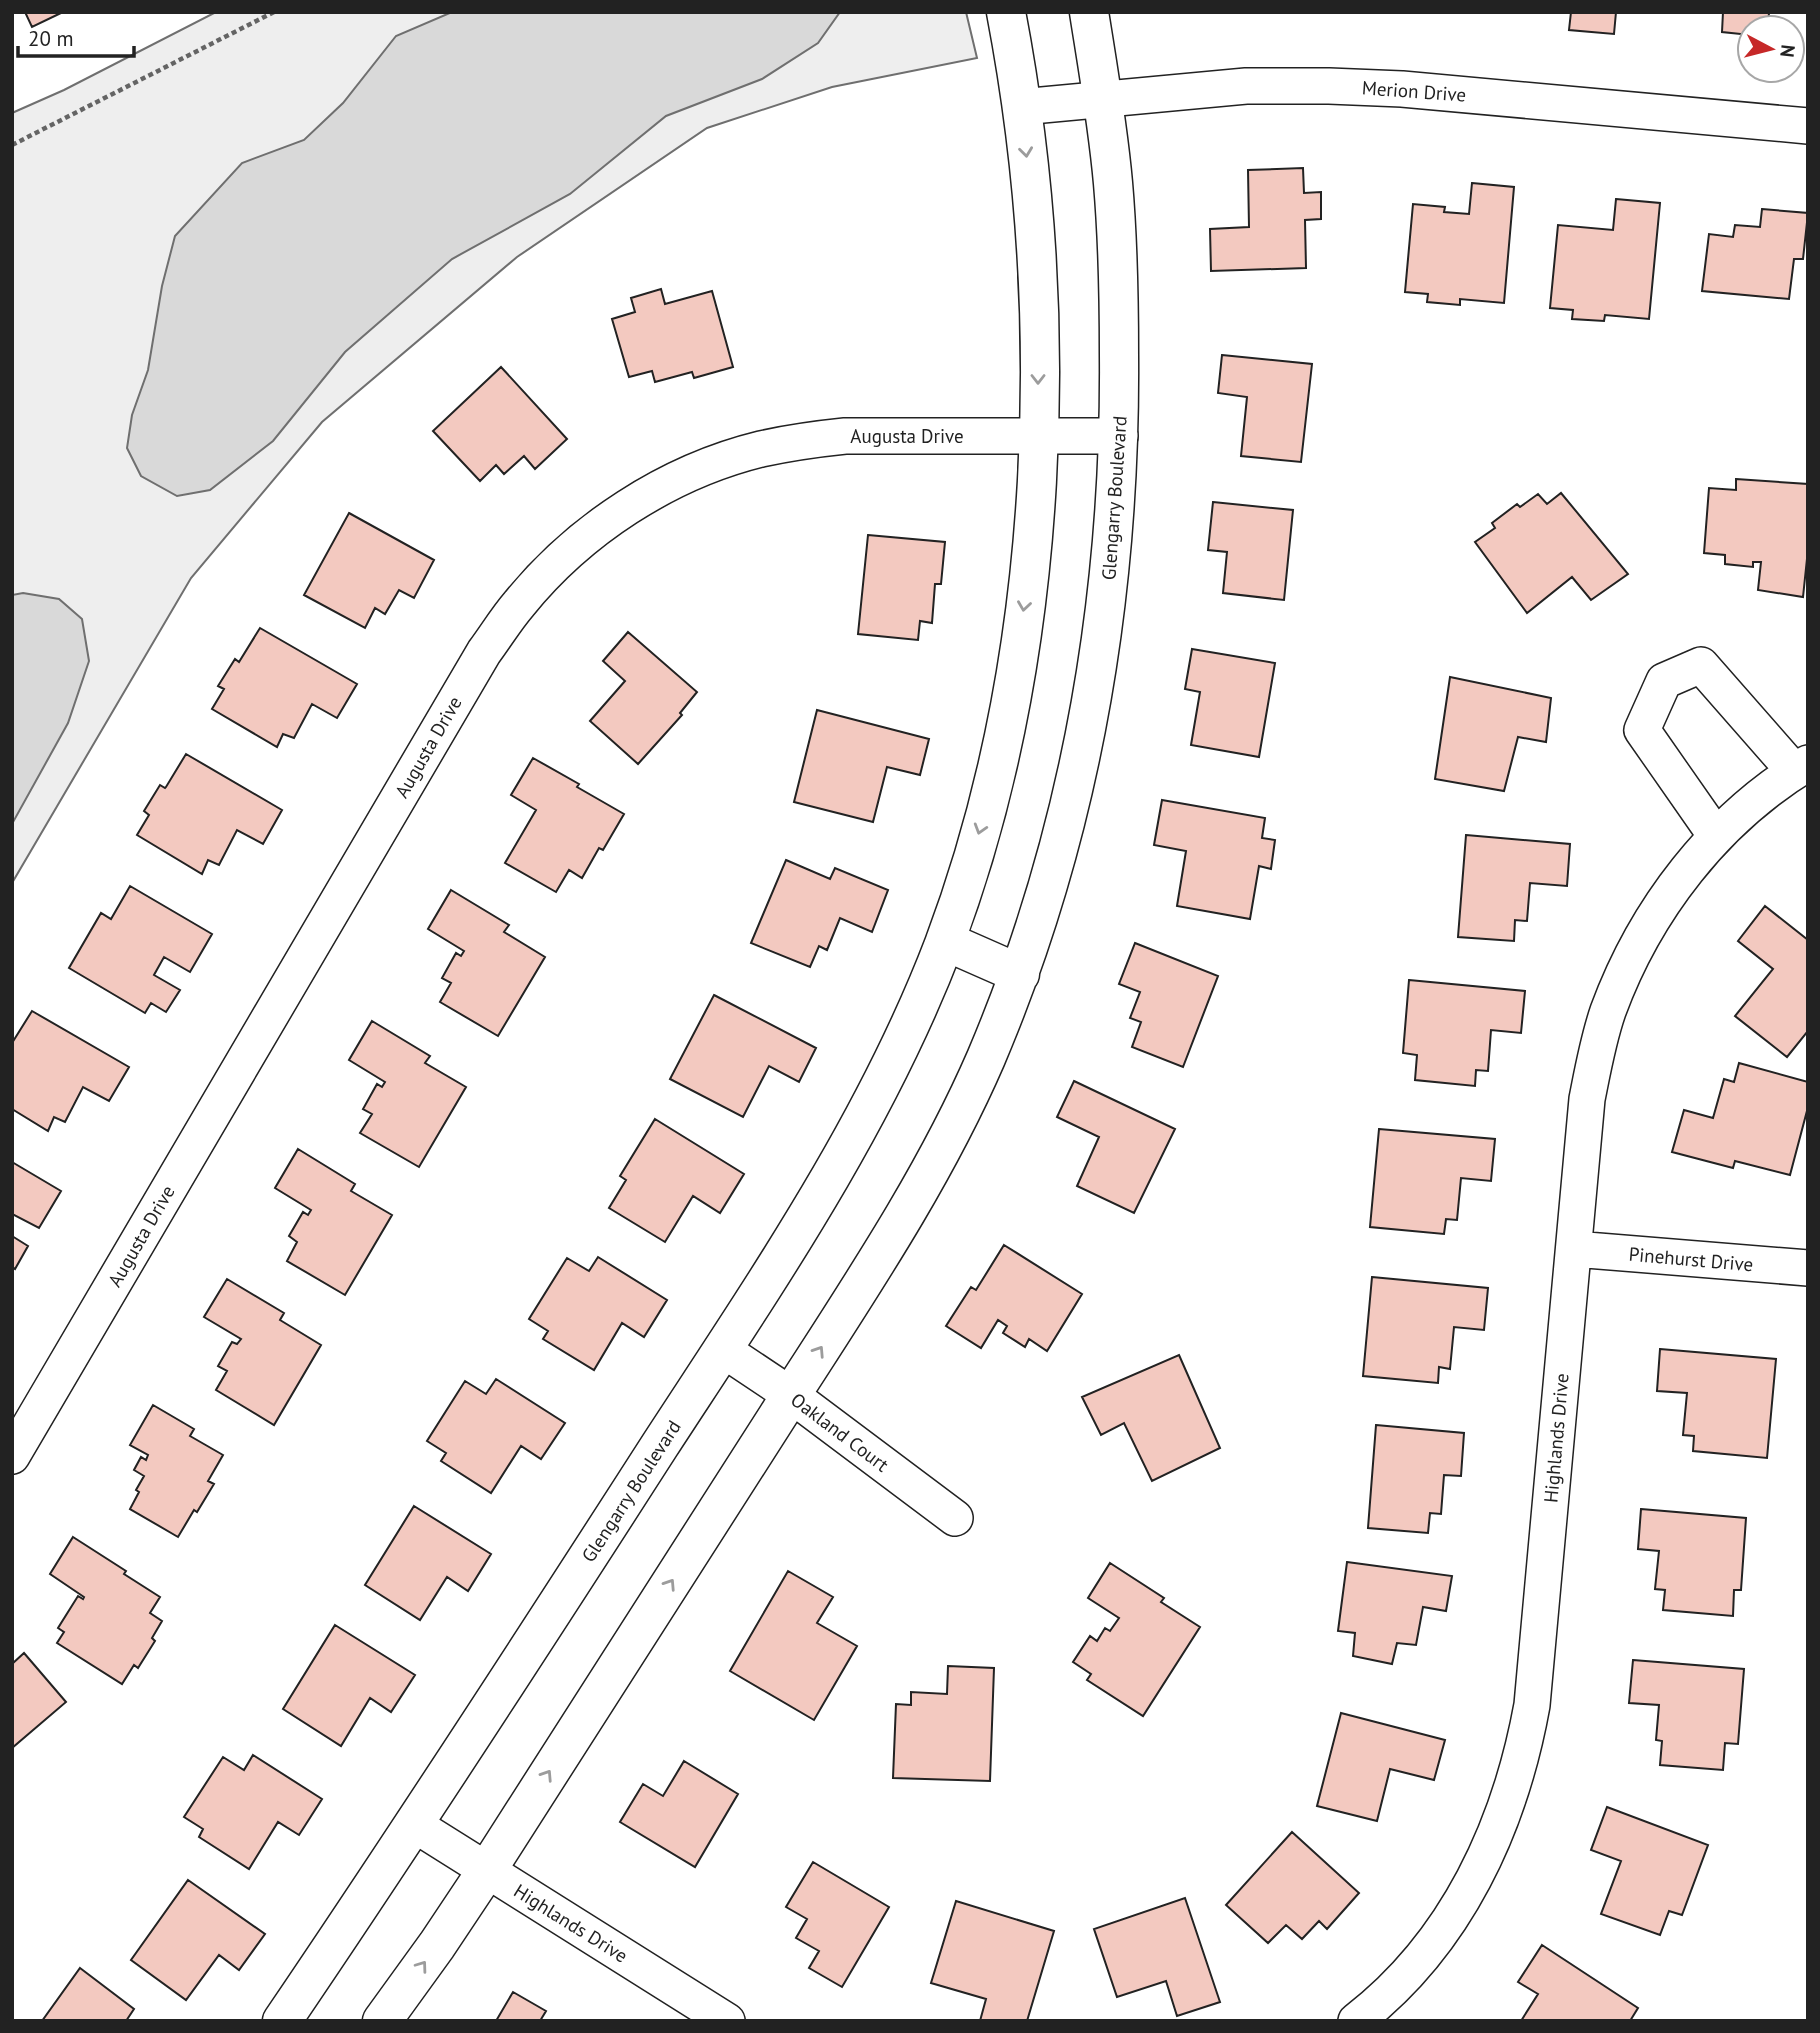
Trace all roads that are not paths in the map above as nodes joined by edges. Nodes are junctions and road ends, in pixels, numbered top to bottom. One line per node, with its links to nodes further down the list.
1 (1006, 12): 4 (street, Glengarry Boulevard)
2 (1089, 12): 3 (street, Glengarry Boulevard)
3 (1103, 98): 4 (street, Merion Drive); 5 (street, Merion Drive); 7 (street, Glengarry Boulevard)
4 (1021, 107): 6 (street, Glengarry Boulevard, one-way to 6)
5 (1808, 126)
6 (1039, 436): 7 (street, Augusta Drive); 10 (street, Glengarry Boulevard, one-way to 10); 16 (street, Augusta Drive)
7 (1120, 436): 11 (street, Glengarry Boulevard)
8 (1801, 767): 9 (street, Highlands Drive); 9 (street, Highlands Drive)
9 (1716, 836): 12 (street, Highlands Drive)
10 (945, 941): 11 (street); 14 (street, Glengarry Boulevard)
11 (1020, 974): 15 (street, Glengarry Boulevard, one-way to 11)
12 (1574, 1249): 13 (street, Pinehurst Drive); 23 (street, Highlands Drive)
13 (1808, 1268)
14 (722, 1349): 15 (street, Oakland Court); 18 (street, Glengarry Boulevard)
15 (791, 1395): 17 (street, Oakland Court); 19 (street, Glengarry Boulevard, one-way to 15)
16 (12, 1456)
17 (956, 1518)
18 (415, 1825): 19 (street, Highlands Drive); 20 (street, Glengarry Boulevard)
19 (486, 1870): 21 (street, Glengarry Boulevard, one-way to 19); 22 (street, Highlands Drive)
20 (282, 2021)
21 (382, 2021)
22 (727, 2021)
23 (1356, 2021)

